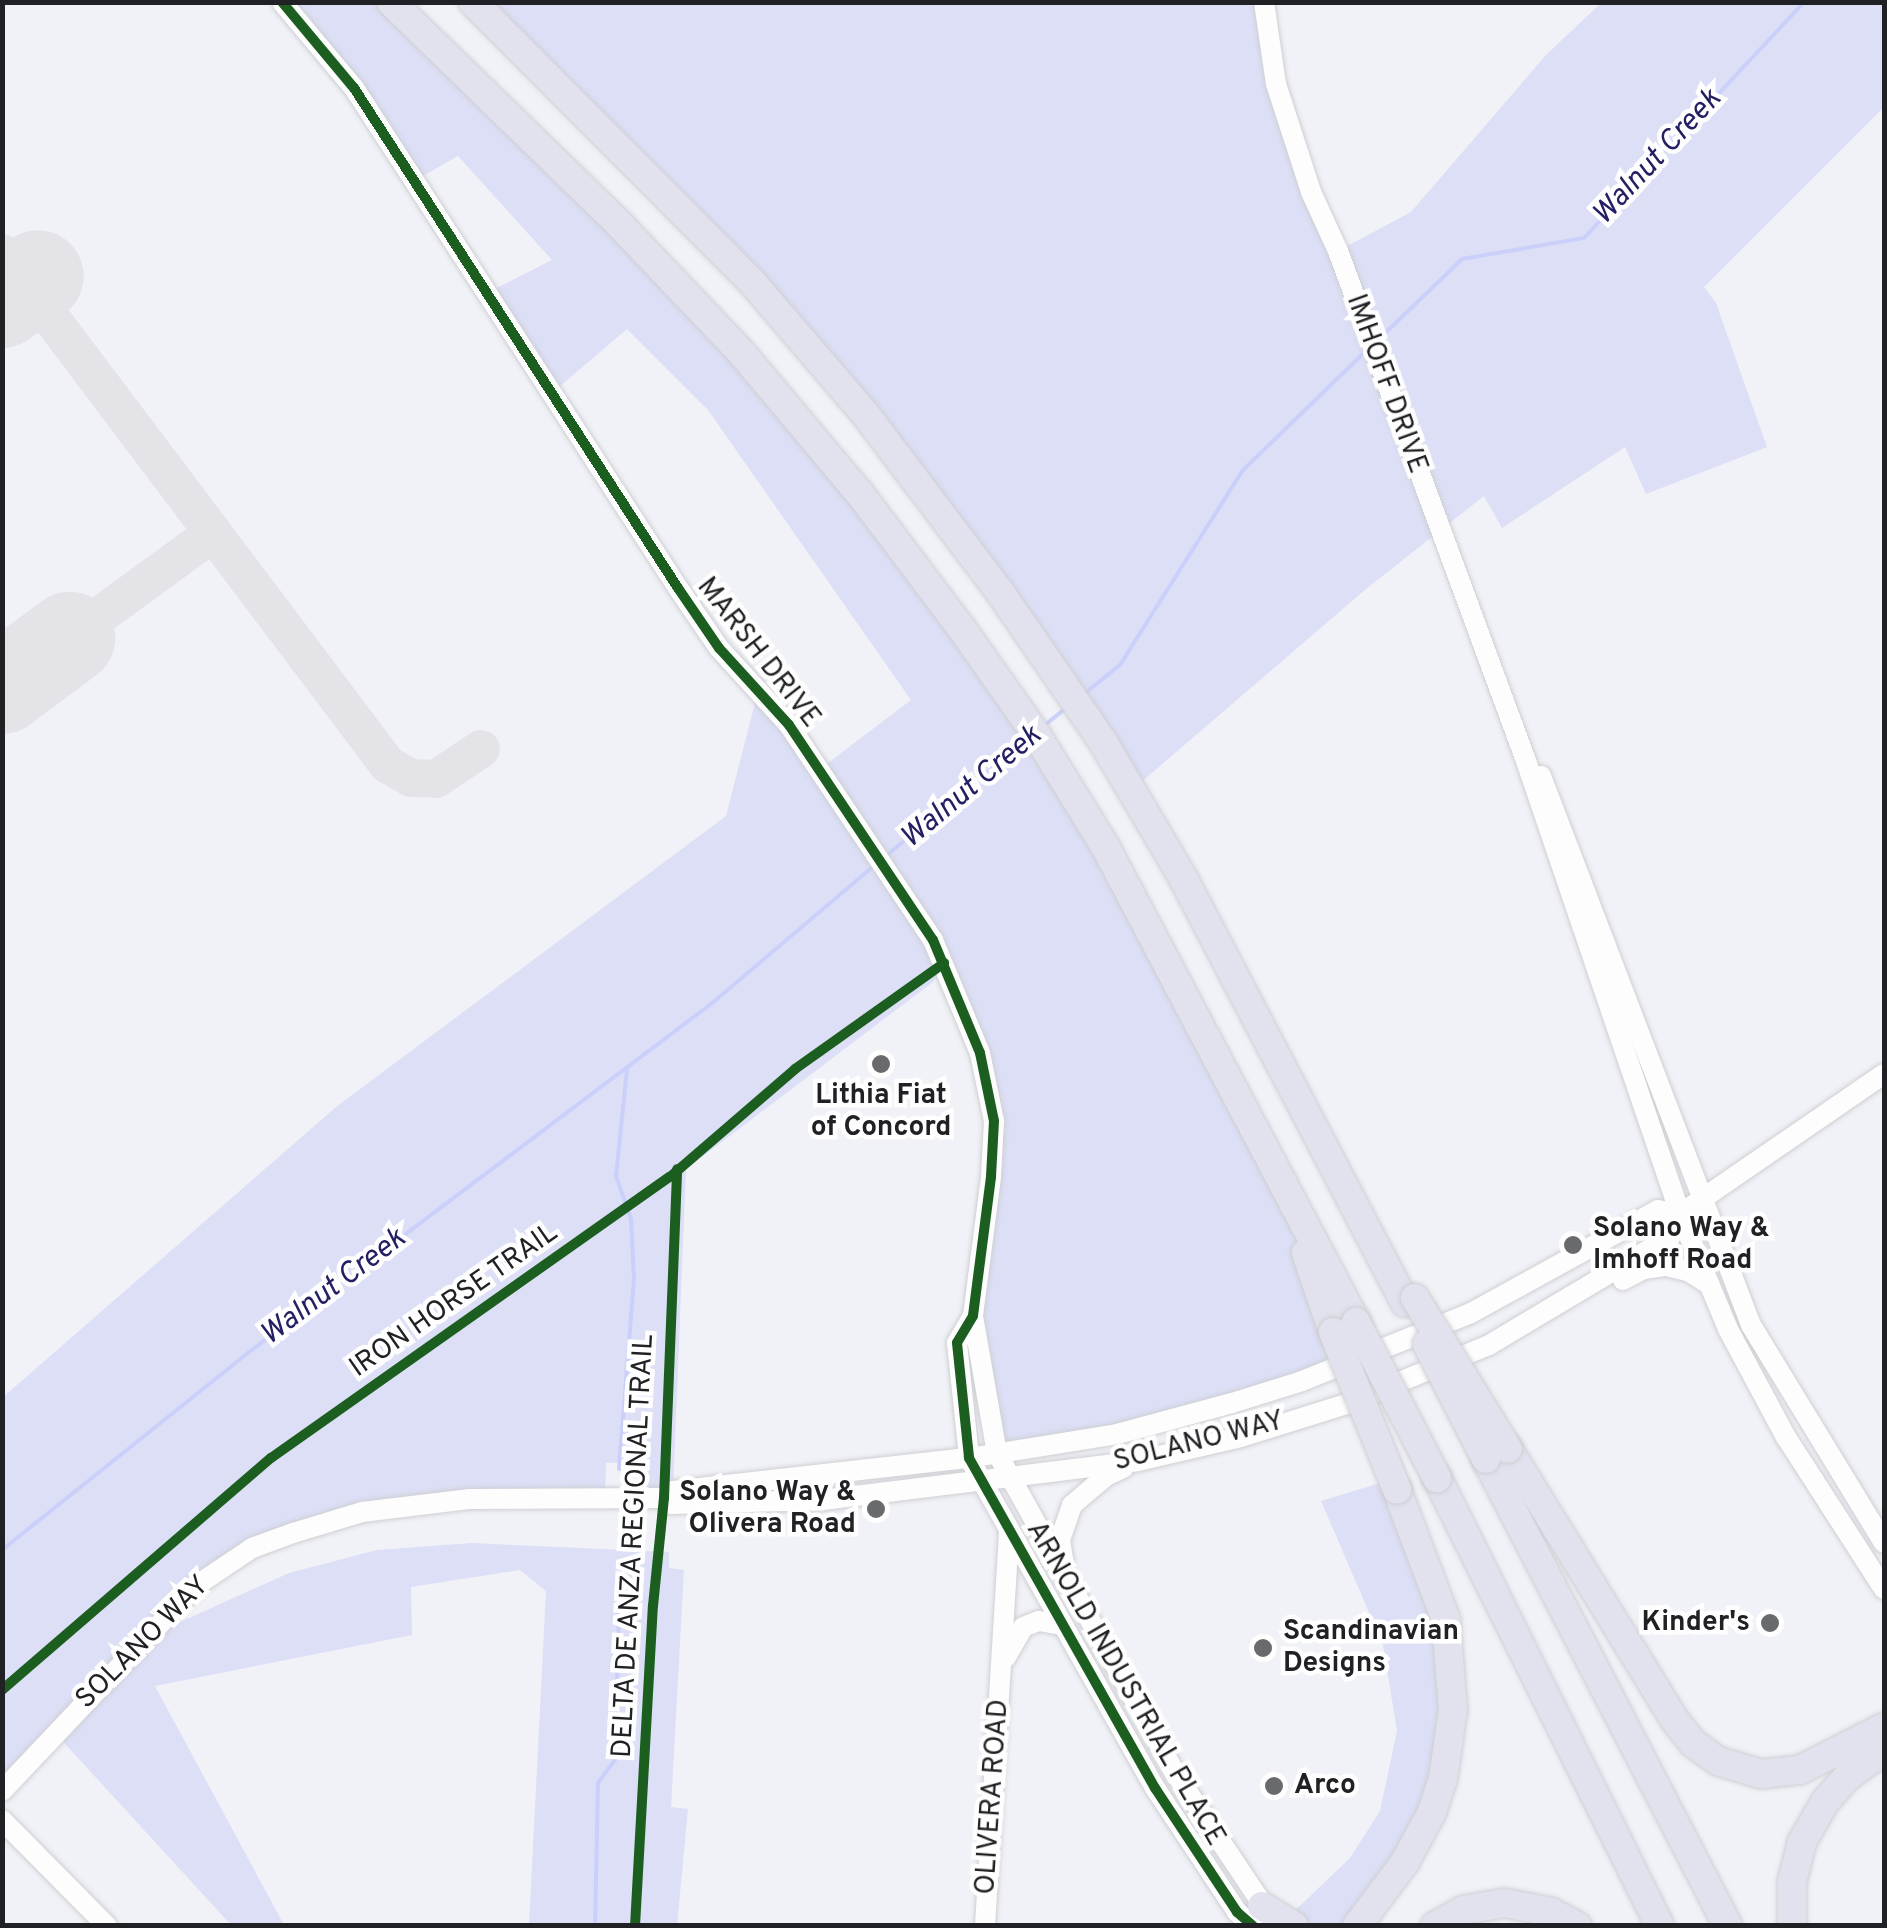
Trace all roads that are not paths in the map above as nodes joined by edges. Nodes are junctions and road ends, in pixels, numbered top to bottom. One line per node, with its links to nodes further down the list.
1 (282, 2): 10 (street, MARSH DRIVE)
2 (391, 2): 12 (highway)
3 (473, 2): 14 (highway, bridge)
4 (1264, 2): 5 (street, IMHOFF DRIVE)
5 (1526, 761): 7 (street, IMHOFF DRIVE); 8 (street, IMHOFF DRIVE)
6 (1884, 1074): 7 (street, SOLANO WAY)
7 (1700, 1199): 8 (street, SOLANO WAY); 21 (street, IMHOFF DRIVE)
8 (1680, 1214): 9 (street, IMHOFF DRIVE); 11 (street, SOLANO WAY); 13 (street, SOLANO WAY)
9 (1707, 1283): 11 (street); 23 (street, IMHOFF DRIVE)
10 (972, 1316): 13 (street, MARSH DRIVE); 15 (street, MARSH DRIVE)
11 (1532, 1320): 16 (street, SOLANO WAY)
12 (1345, 1327): 30 (highway, bridge); 36 (highway, bridge)
13 (996, 1453): 15 (street, SOLANO WAY); 17 (street, ARNOLD INDUSTRIAL PLACE)
14 (1497, 1454): 26 (highway); 37 (highway)
15 (969, 1458): 18 (street, ARNOLD INDUSTRIAL PLACE); 19 (street, SOLANO WAY)
16 (1138, 1461): 17 (street, SOLANO WAY); 22 (street)
17 (1010, 1479): 18 (street, SOLANO WAY); 22 (street, ARNOLD INDUSTRIAL PLACE)
18 (982, 1482): 19 (street, SOLANO WAY); 20 (street, ARNOLD INDUSTRIAL PLACE)
19 (664, 1498): 27 (street, SOLANO WAY)
20 (1009, 1530): 24 (street, ARNOLD INDUSTRIAL PLACE); 25 (street, OLIVERA ROAD)
21 (1884, 1543)
22 (1067, 1582): 29 (street, ARNOLD INDUSTRIAL PLACE)
23 (1884, 1589)
24 (1062, 1624): 25 (street); 29 (street, ARNOLD INDUSTRIAL PLACE)
25 (1001, 1668): 32 (street, OLIVERA ROAD)
26 (1883, 1731): 38 (highway)
27 (2, 1791)
28 (2, 1820): 31 (street)
29 (1264, 1919): 33 (highway)
30 (1355, 1924)
31 (107, 1926)
32 (984, 1926)
33 (1294, 1926)
34 (1435, 1926): 35 (highway)
35 (1577, 1926)
36 (1660, 1926)
37 (1728, 1926)
38 (1792, 1926)

